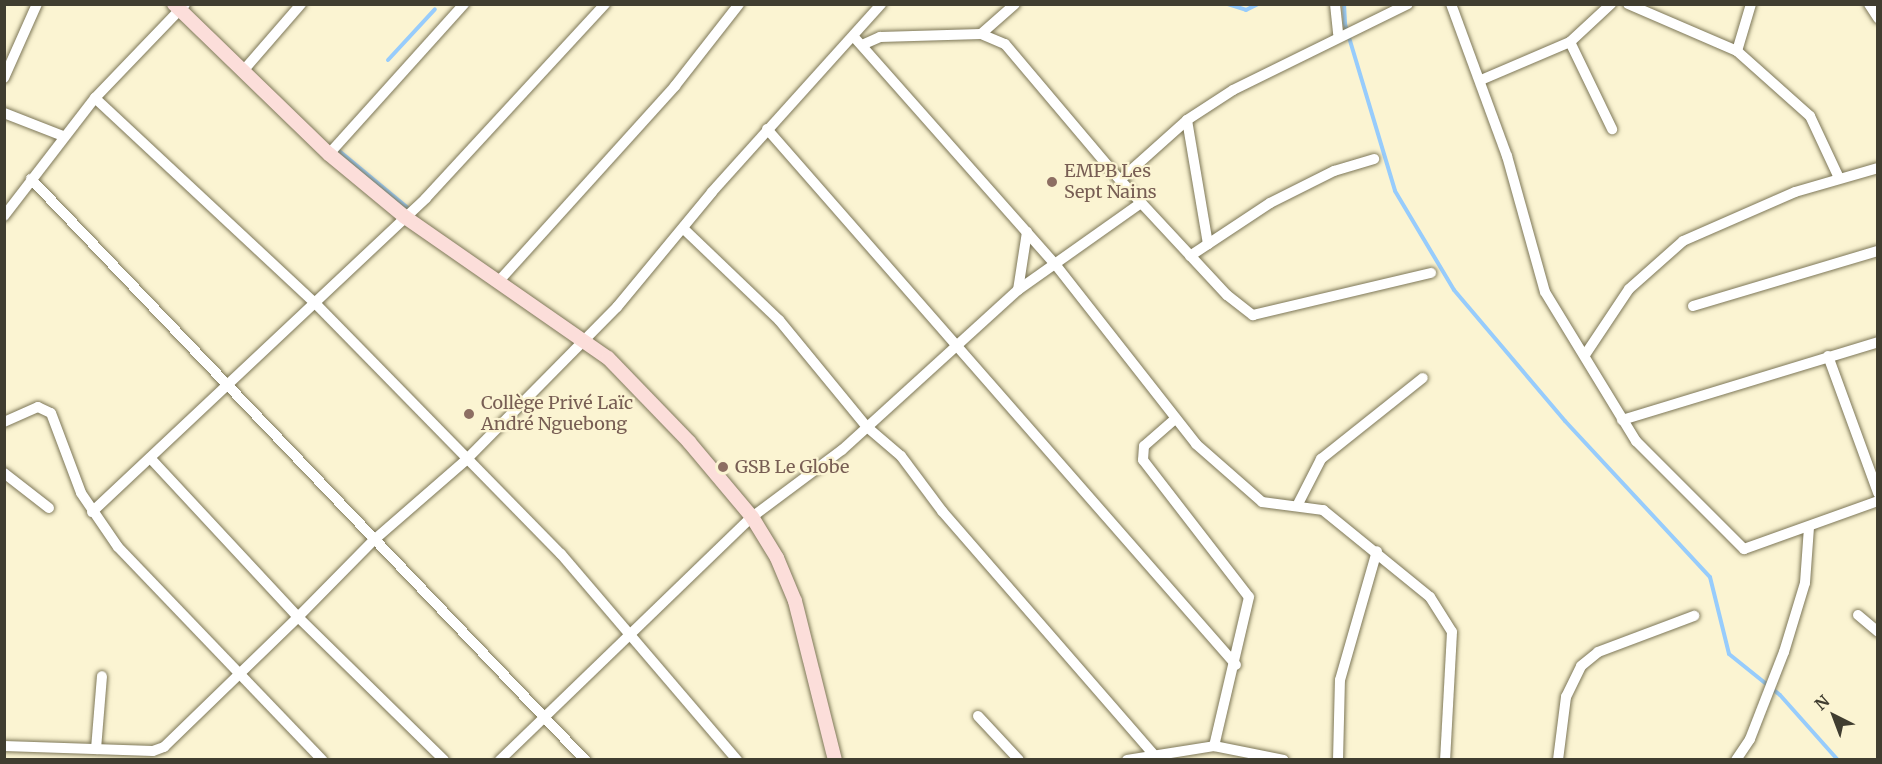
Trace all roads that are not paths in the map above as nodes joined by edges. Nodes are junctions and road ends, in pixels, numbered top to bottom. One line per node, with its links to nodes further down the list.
1 (37, 4): 23 (street)
2 (301, 4): 22 (street)
3 (464, 4): 31 (street)
4 (605, 4): 39 (street)
5 (740, 4): 47 (street)
6 (881, 4): 19 (street)
7 (1015, 4): 17 (street)
8 (1335, 4): 18 (street)
9 (1408, 4): 18 (street)
10 (1450, 4): 24 (street)
11 (1611, 4): 20 (street)
12 (1628, 4): 21 (street)
13 (1751, 4): 21 (street)
14 (1870, 5): 16 (street)
15 (179, 6): 22 (main road); 25 (street)
16 (1878, 18)
17 (981, 34): 19 (street); 36 (street)
18 (1338, 34): 27 (street)
19 (858, 41): 28 (street); 41 (street)
20 (1570, 42): 24 (street); 29 (street)
21 (1737, 51): 34 (street)
22 (243, 71): 31 (main road)
23 (4, 78)
24 (1481, 80): 54 (street)
25 (95, 98): 30 (street); 49 (street)
26 (4, 113): 30 (street)
27 (1187, 120): 36 (street); 42 (street)
28 (767, 129): 40 (street); 53 (street)
29 (1612, 129)
30 (63, 136): 35 (street)
31 (329, 154): 39 (main road)
32 (1374, 159): 42 (street)
33 (1878, 168): 34 (street)
34 (1839, 178): 54 (street)
35 (31, 179): 38 (street); 57 (street)
36 (1120, 180): 37 (street)
37 (1141, 203): 44 (street); 45 (street)
38 (4, 216)
39 (405, 217): 47 (main road); 49 (street)
40 (685, 230): 51 (street); 61 (street)
41 (1027, 232): 45 (street); 48 (street)
42 (1208, 244): 44 (street)
43 (1878, 251): 50 (street)
44 (1190, 256): 46 (street)
45 (1055, 264): 48 (street); 58 (street)
46 (1431, 273)
47 (499, 281): 51 (main road)
48 (1018, 290): 53 (street)
49 (316, 304): 57 (street); 63 (street)
50 (1693, 306)
51 (584, 340): 63 (street); 70 (main road)
52 (1878, 342): 55 (street)
53 (959, 344): 61 (street); 79 (street)
54 (1584, 355): 59 (street)
55 (1828, 357): 59 (street); 65 (street)
56 (1423, 378): 67 (street)
57 (230, 382): 62 (street); 72 (street)
58 (1175, 419): 67 (street); 79 (street)
59 (1622, 420): 71 (street)
60 (4, 422): 69 (street)
61 (867, 427): 70 (street); 88 (street)
62 (150, 458): 69 (street); 76 (street)
63 (465, 461): 72 (street); 77 (street)
64 (4, 473): 68 (street)
65 (1878, 493)
66 (1878, 501): 71 (street)
67 (1298, 504): 73 (street)
68 (49, 508)
69 (92, 512): 80 (street)
70 (752, 518): 77 (street); 95 (main road)
71 (1809, 527): 102 (street)
72 (374, 540): 76 (street); 82 (street)
73 (1377, 551): 99 (street); 100 (street)
74 (1858, 615): 78 (street)
75 (1694, 616): 101 (street)
76 (298, 617): 80 (street); 91 (street)
77 (632, 632): 82 (street); 94 (street)
78 (1878, 632)
79 (1236, 665): 85 (street)
80 (239, 674): 87 (street); 90 (street)
81 (102, 676): 87 (street)
82 (544, 714): 92 (street); 93 (street)
83 (978, 716): 96 (street)
84 (4, 746): 86 (street)
85 (1214, 746): 88 (street); 98 (street)
86 (40, 747): 87 (street); 89 (street)
87 (96, 749)
88 (1153, 754): 97 (street)
89 (40, 759)
90 (322, 759)
91 (444, 759)
92 (500, 759)
93 (585, 759)
94 (737, 759)
95 (835, 759)
96 (1019, 759)
97 (1127, 759)
98 (1284, 759)
99 (1338, 759)
100 (1445, 759)
101 (1558, 759)
102 (1736, 759)

